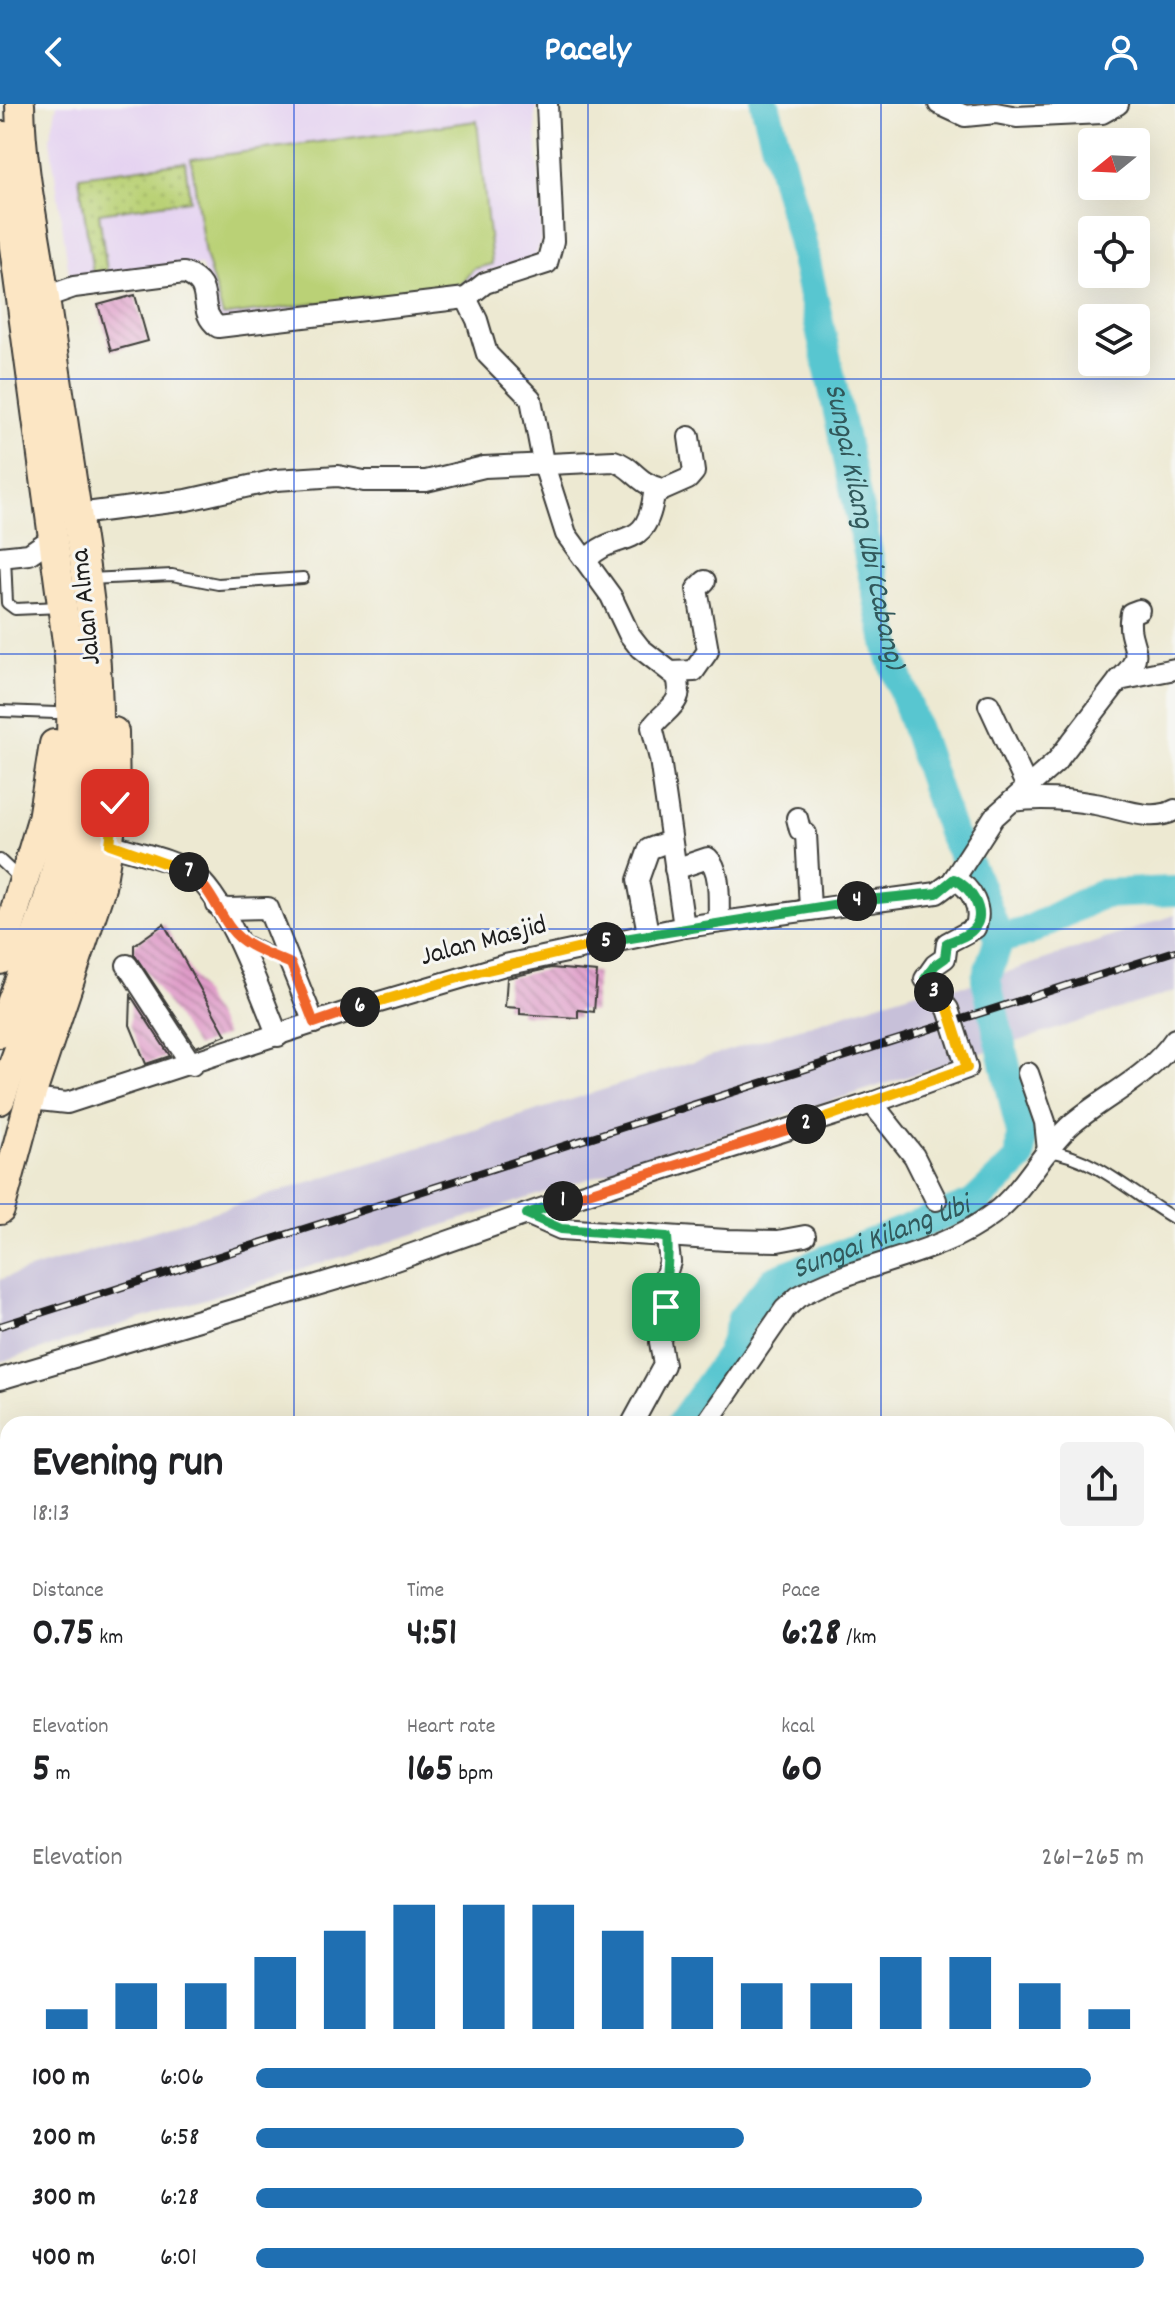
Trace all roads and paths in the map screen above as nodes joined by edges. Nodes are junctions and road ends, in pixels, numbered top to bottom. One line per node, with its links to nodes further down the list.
1 (2, 104): 6 (main road, Jalan Alma)
2 (20, 104): 10 (main road, Jalan Alma)
3 (547, 104): 9 (street)
4 (939, 104): 5 (street)
5 (1118, 104)
6 (2, 140): 8 (main road, Jalan Alma)
7 (0, 229): 8 (main road)
8 (16, 255): 15 (main road, Jalan Alma)
9 (466, 298): 10 (street); 12 (street)
10 (46, 307): 14 (main road, Jalan Alma)
11 (689, 437): 13 (street)
12 (543, 462): 13 (street); 14 (street); 17 (street)
13 (662, 489): 17 (street)
14 (78, 514): 19 (main road, Jalan Alma)
15 (54, 537): 16 (street); 21 (main road, Jalan Alma)
16 (2, 557): 21 (lane)
17 (586, 560): 25 (street)
18 (303, 578): 19 (lane)
19 (87, 579): 23 (main road, Jalan Alma)
20 (705, 581): 25 (street)
21 (63, 607): 23 (main road, Jalan Alma)
22 (1139, 610): 26 (street)
23 (82, 654): 29 (main road); 30 (main road, Jalan Alma); 35 (main road)
24 (1175, 669): 26 (street)
25 (671, 672): 34 (street)
26 (1119, 680): 31 (street)
27 (989, 705): 31 (street)
28 (0, 711): 29 (lane)
29 (56, 713): 39 (main road)
30 (82, 789): 50 (main road, Jalan Alma); 56 (main road, Jalan Alma)
31 (1020, 794): 32 (street); 38 (street)
32 (1175, 810)
33 (797, 818): 41 (street)
34 (670, 841): 37 (street); 45 (street)
35 (110, 844): 40 (street); 55 (main road)
36 (0, 860): 39 (lane)
37 (675, 869): 42 (street); 43 (street)
38 (956, 877): 41 (street, Jalan Masjid); 57 (street)
39 (24, 883): 46 (main road)
40 (217, 905): 44 (street); 47 (street)
41 (810, 908): 42 (street, Jalan Masjid)
42 (719, 921): 43 (street, Jalan Masjid)
43 (684, 927): 45 (street, Jalan Masjid)
44 (232, 930): 47 (lane); 51 (street)
45 (648, 933): 49 (street, Jalan Masjid)
46 (0, 960)
47 (291, 964): 49 (street)
48 (127, 965): 53 (street)
49 (314, 1023): 51 (street, Jalan Masjid)
50 (0, 1033)
51 (278, 1036): 53 (street, Jalan Masjid)
52 (1175, 1039): 58 (street)
53 (192, 1065): 55 (street, Jalan Masjid)
54 (1028, 1073): 58 (street)
55 (30, 1099): 60 (main road)
56 (0, 1100)
57 (872, 1103): 59 (street); 61 (street)
58 (1048, 1151): 62 (lane); 67 (street)
59 (936, 1200)
60 (0, 1210)
61 (527, 1214): 64 (street); 65 (street)
62 (1175, 1219)
63 (805, 1236): 64 (street)
64 (667, 1237): 66 (street)
65 (0, 1379)
66 (637, 1416)
67 (711, 1416)

